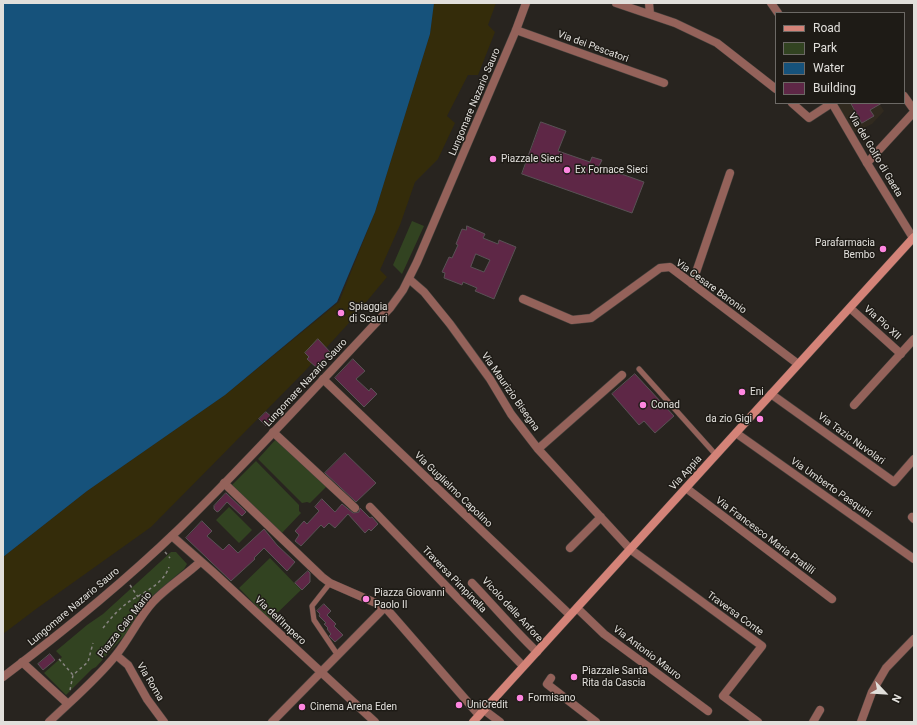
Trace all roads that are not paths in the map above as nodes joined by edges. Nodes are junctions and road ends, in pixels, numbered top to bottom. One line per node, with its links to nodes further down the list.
1 (526, 3): 5 (street, Lungomare Nazario Sauro)
2 (616, 3): 4 (street)
3 (649, 3): 4 (street)
4 (650, 14): 7 (street)
5 (516, 30): 6 (street, Via dei Pescatori); 16 (street, Lungomare Nazario Sauro)
6 (664, 83)
7 (775, 88)
8 (905, 98): 12 (street)
9 (793, 104): 10 (street)
10 (830, 104)
11 (833, 104): 13 (street, Via del Golfo di Gaeta)
12 (914, 111): 13 (street)
13 (867, 163): 15 (street, Via del Golfo di Gaeta)
14 (730, 173): 17 (street)
15 (914, 238): 19 (main road, Via Appia)
16 (409, 279): 25 (street, Lungomare Nazario Sauro); 30 (street, Via Maurizio Bisegna)
17 (692, 284): 18 (street, Via Cesare Baronio); 22 (street, Via Cesare Baronio)
18 (523, 299)
19 (850, 308): 21 (street, Via Pio XII); 22 (main road, Via Appia)
20 (914, 339): 21 (street)
21 (901, 354): 27 (street)
22 (798, 364): 26 (main road, Via Appia)
23 (639, 369): 31 (lane)
24 (622, 375): 30 (street)
25 (323, 379): 28 (street, Lungomare Nazario Sauro); 48 (street, Via Guglielmo Capolino)
26 (771, 394): 29 (main road, Via Appia); 32 (street, Via Tazio Nuvolari)
27 (854, 405)
28 (273, 432): 33 (street, Lungomare Nazario Sauro); 36 (street)
29 (736, 433): 31 (main road, Via Appia); 41 (street, Via Umberto Pasquini)
30 (538, 449): 37 (street, Via Maurizio Bisegna)
31 (716, 454): 34 (main road, Via Appia)
32 (914, 459)
33 (224, 483): 38 (street, Lungomare Nazario Sauro); 44 (street)
34 (686, 488): 40 (main road, Via Appia); 45 (street, Via Francesco Maria Pratilli)
35 (370, 507): 54 (street, Traversa Pimpinella)
36 (355, 508)
37 (601, 517): 39 (street); 40 (street, Via Maurizio Bisegna)
38 (172, 536): 42 (street, Via dell'Impero); 53 (street, Lungomare Nazario Sauro)
39 (570, 548)
40 (630, 549): 47 (main road, Via Appia); 69 (street, Traversa Conte)
41 (914, 559)
42 (200, 562): 52 (street, Piazza Caio Mario); 55 (street, Via dell'Impero)
43 (472, 582): 50 (street, Vicolo delle Anfore)
44 (330, 583): 46 (street); 51 (lane)
45 (832, 599)
46 (385, 607): 51 (street); 61 (street)
47 (577, 608): 48 (main road, Via Appia); 60 (street, Via Antonio Mauro)
48 (570, 615): 50 (main road, Via Appia)
49 (914, 639): 71 (street)
50 (537, 652): 54 (main road, Via Appia)
51 (338, 654): 55 (street)
52 (116, 655): 58 (street, Piazza Caio Mario); 63 (street, Via Roma)
53 (22, 662): 56 (street, Lungomare Nazario Sauro); 58 (street)
54 (524, 666): 61 (main road, Via Appia)
55 (321, 673): 64 (street); 65 (street, Via dell'Impero)
56 (3, 677)
57 (551, 678): 68 (street)
58 (68, 704): 62 (street, Piazza Caio Mario)
59 (820, 710): 70 (street)
60 (708, 711)
61 (482, 712): 66 (main road, Via Appia); 67 (street)
62 (49, 722)
63 (164, 722)
64 (272, 722)
65 (375, 722)
66 (473, 722)
67 (500, 722)
68 (596, 722)
69 (758, 722)
70 (813, 722)
71 (861, 722)

